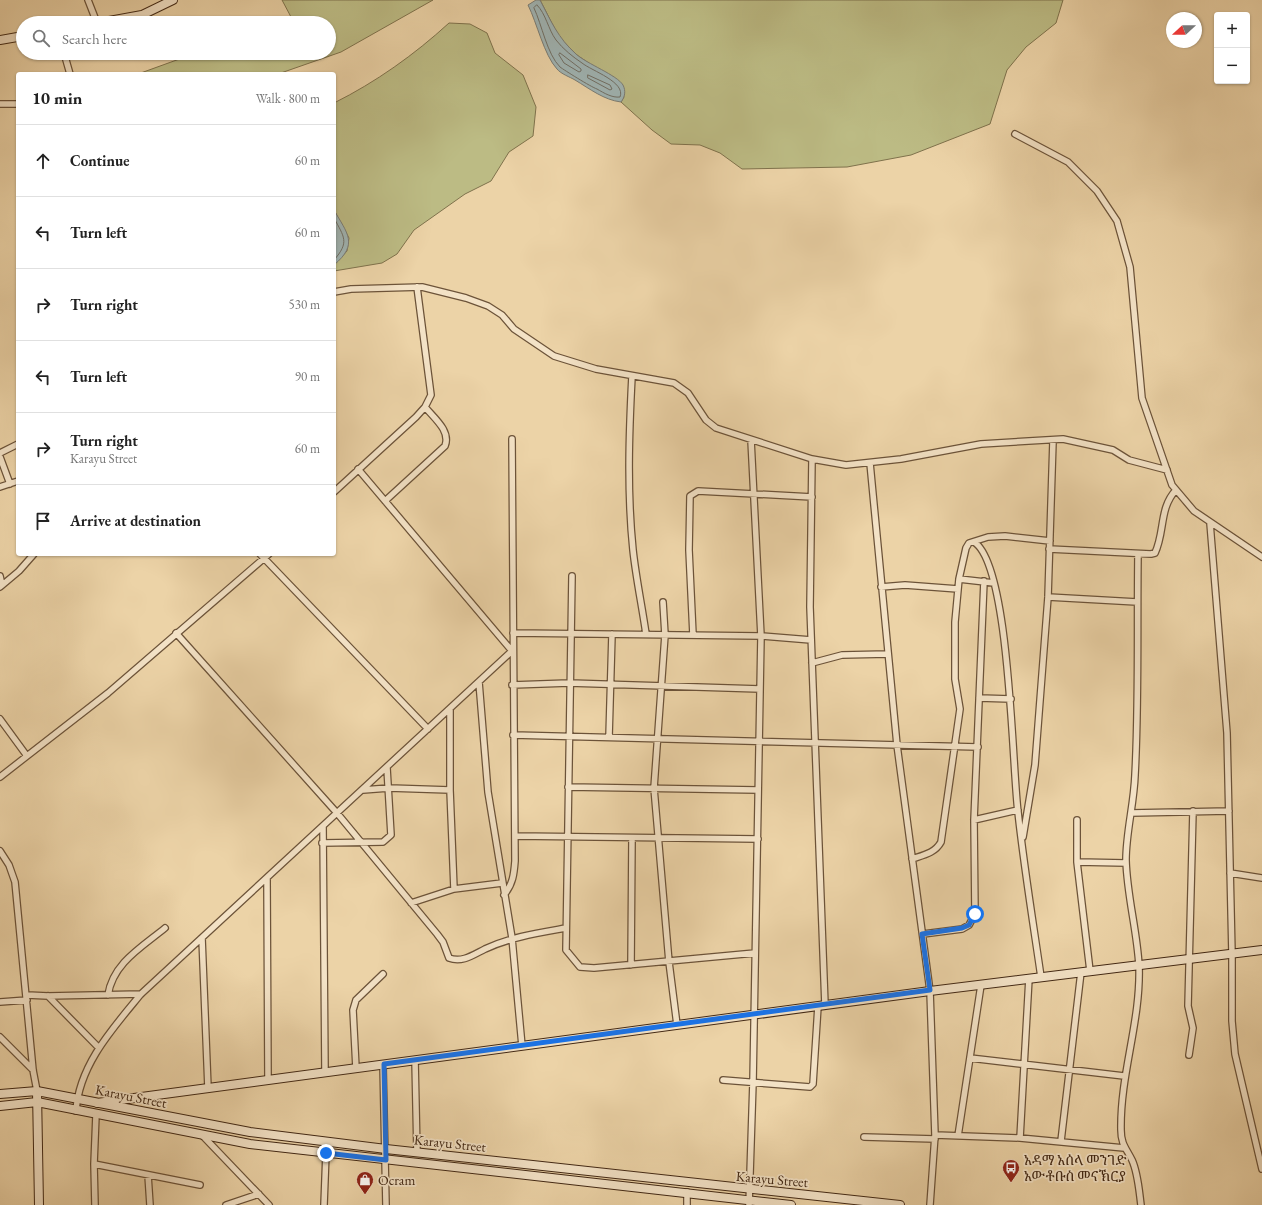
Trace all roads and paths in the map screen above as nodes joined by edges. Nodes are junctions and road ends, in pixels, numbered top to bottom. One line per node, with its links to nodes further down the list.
1 (88, 0): 3 (street)
2 (173, 0): 4 (main road)
3 (95, 16)
4 (136, 16)
5 (16, 37): 6 (main road)
6 (0, 40)
7 (66, 60): 8 (street)
8 (69, 72)
9 (0, 104): 10 (street)
10 (16, 104)
11 (1016, 134): 25 (street)
12 (417, 287): 13 (street); 14 (street); 15 (street)
13 (336, 292)
14 (632, 376): 17 (street); 57 (street)
15 (425, 407): 24 (street); 33 (street)
16 (512, 439): 54 (street)
17 (751, 440): 22 (street); 31 (street)
18 (1053, 440): 23 (street); 25 (street); 35 (street)
19 (16, 445): 20 (street)
20 (0, 453)
21 (0, 457): 27 (street)
22 (812, 460): 23 (street); 32 (street)
23 (870, 463): 48 (street)
24 (358, 469): 29 (street); 33 (street)
25 (1167, 470): 30 (street)
26 (16, 482): 27 (street)
27 (10, 484): 28 (street)
28 (0, 487)
29 (336, 490)
30 (1176, 490): 34 (street); 38 (street)
31 (754, 495): 32 (street); 59 (street); 60 (street)
32 (812, 496): 61 (street)
33 (385, 501): 62 (street)
34 (1210, 523): 41 (street); 96 (street)
35 (1050, 541): 36 (street); 37 (street)
36 (974, 542): 44 (street); 46 (street)
37 (1050, 549): 38 (street); 50 (street)
38 (1138, 554): 52 (street)
39 (32, 556): 47 (street)
40 (262, 556): 53 (street); 75 (street)
41 (1262, 557)
42 (0, 576): 47 (street)
43 (572, 576): 55 (street)
44 (959, 579): 45 (street); 49 (street)
45 (984, 582): 46 (street); 71 (street)
46 (994, 583): 72 (street)
47 (1, 586)
48 (881, 587): 49 (street); 63 (street)
49 (958, 589): 83 (street)
50 (1048, 597): 52 (street); 109 (street)
51 (663, 602): 58 (street)
52 (1138, 602): 97 (street)
53 (176, 633): 85 (street); 98 (street)
54 (513, 633): 55 (street); 62 (street)
55 (570, 634): 56 (street); 66 (street)
56 (612, 634): 57 (street); 68 (street)
57 (646, 634): 58 (street)
58 (665, 635): 59 (street); 69 (street)
59 (693, 635): 60 (street)
60 (761, 636): 61 (street); 70 (street)
61 (811, 640): 64 (street)
62 (512, 651): 65 (street); 67 (street)
63 (888, 654): 64 (street); 82 (street)
64 (812, 663): 81 (street)
65 (479, 682): 73 (street); 117 (street)
66 (569, 683): 67 (street); 68 (street); 77 (street)
67 (512, 685): 76 (street)
68 (610, 685): 69 (street); 78 (street)
69 (662, 687): 70 (street); 79 (street)
70 (760, 689): 80 (street)
71 (980, 698): 72 (street); 84 (street)
72 (1011, 699): 94 (street)
73 (450, 710): 75 (street); 92 (street)
74 (0, 720): 85 (street)
75 (428, 729): 86 (street)
76 (513, 735): 77 (street); 102 (street)
77 (568, 736): 78 (street); 88 (street)
78 (609, 737): 79 (street)
79 (657, 738): 80 (street); 90 (street)
80 (759, 741): 81 (street); 93 (street)
81 (815, 744): 82 (street); 145 (street)
82 (897, 744): 83 (street); 111 (street)
83 (955, 746): 84 (street); 111 (street)
84 (978, 747): 99 (street)
85 (27, 756): 87 (street)
86 (387, 768): 89 (street); 91 (street)
87 (0, 777)
88 (568, 786): 90 (street); 103 (street)
89 (389, 788): 91 (street); 92 (street); 107 (street)
90 (654, 788): 93 (street); 105 (street)
91 (362, 790): 98 (street)
92 (450, 790): 118 (street)
93 (758, 790): 106 (street)
94 (1018, 810): 99 (street); 109 (street)
95 (1193, 811): 96 (street); 97 (street); 129 (street)
96 (1229, 811): 114 (street)
97 (1131, 813): 113 (street)
98 (337, 814): 101 (street); 107 (street)
99 (974, 820): 123 (street)
100 (1077, 820): 112 (street)
101 (323, 827): 108 (street); 116 (street)
102 (515, 836): 103 (street); 119 (street)
103 (567, 837): 104 (street); 122 (street)
104 (632, 838): 105 (street); 131 (street)
105 (658, 838): 106 (street); 130 (street)
106 (758, 839): 127 (street)
107 (360, 842): 108 (street); 120 (street)
108 (322, 843): 159 (street)
109 (1022, 843): 136 (street)
110 (0, 851): 143 (street)
111 (912, 859): 123 (street)
112 (1077, 862): 113 (street); 133 (street)
113 (1126, 862): 132 (street)
114 (1230, 873): 115 (street); 128 (street)
115 (1262, 878)
116 (266, 879): 124 (street); 161 (street)
117 (502, 883): 118 (street); 119 (street)
118 (454, 889): 120 (street)
119 (504, 895): 125 (street)
120 (411, 903): 125 (street)
121 (165, 928): 141 (street)
122 (566, 928): 125 (street); 131 (street)
123 (922, 934): 139 (street)
124 (202, 938): 140 (street); 164 (street)
125 (512, 938): 149 (street)
126 (1262, 950): 128 (main road)
127 (755, 953): 130 (street); 146 (street)
128 (1232, 954): 129 (main road); 185 (street)
129 (1190, 960): 132 (main road); 151 (street)
130 (669, 962): 131 (street); 147 (street)
131 (631, 965)
132 (1139, 965): 133 (main road); 160 (street)
133 (1090, 971): 134 (main road)
134 (1081, 972): 136 (main road); 158 (street)
135 (383, 974): 156 (street)
136 (1041, 977): 137 (main road)
137 (1029, 978): 138 (main road); 155 (street)
138 (981, 985): 139 (main road); 152 (street)
139 (930, 990): 145 (main road); 176 (street)
140 (141, 994): 141 (street); 150 (street)
141 (108, 995): 142 (street)
142 (48, 996): 143 (street); 150 (street)
143 (27, 997): 144 (street); 157 (street)
144 (0, 1002)
145 (821, 1005): 146 (main road); 163 (street)
146 (754, 1015): 147 (main road); 163 (street)
147 (677, 1025): 149 (main road)
148 (0, 1037): 157 (street)
149 (522, 1046): 153 (main road)
150 (99, 1048): 167 (street)
151 (1189, 1055)
152 (970, 1058): 155 (street); 174 (street)
153 (415, 1060): 154 (main road); 182 (street)
154 (384, 1064): 156 (main road); 180 (street)
155 (1024, 1065): 158 (street); 177 (street)
156 (356, 1068): 159 (main road)
157 (33, 1070): 165 (street)
158 (1070, 1071): 160 (street); 178 (street)
159 (325, 1072): 161 (main road)
160 (1124, 1076): 179 (street)
161 (268, 1080): 164 (main road)
162 (723, 1080): 163 (street)
163 (753, 1082): 188 (street)
164 (208, 1088): 169 (main road)
165 (37, 1090): 166 (main road, Karayu Street); 167 (main road, Karayu Street); 168 (main road)
166 (0, 1094)
167 (77, 1099): 169 (main road, Karayu Street); 171 (street)
168 (37, 1102): 170 (main road, Karayu Street); 171 (main road, Karayu Street); 192 (main road)
169 (97, 1103): 180 (main road, Karayu Street)
170 (0, 1106)
171 (76, 1111): 172 (main road, Karayu Street)
172 (96, 1114): 173 (main road, Karayu Street); 184 (street)
173 (202, 1135): 181 (main road, Karayu Street); 190 (street)
174 (958, 1136): 176 (street); 177 (street)
175 (864, 1137): 176 (street)
176 (935, 1137): 202 (street)
177 (1020, 1138): 178 (street)
178 (1061, 1141): 179 (street)
179 (1124, 1148): 203 (street)
180 (386, 1149): 182 (main road, Karayu Street); 183 (street)
181 (326, 1153): 183 (main road, Karayu Street); 197 (street)
182 (417, 1153): 188 (main road, Karayu Street)
183 (386, 1160): 189 (main road, Karayu Street); 198 (street)
184 (94, 1164): 186 (street); 193 (street)
185 (1262, 1169)
186 (148, 1175): 187 (street); 194 (street)
187 (200, 1185)
188 (750, 1190): 191 (street); 201 (main road, Karayu Street)
189 (688, 1192): 191 (main road, Karayu Street); 199 (street)
190 (259, 1194): 195 (street); 196 (street)
191 (749, 1203): 200 (main road, Karayu Street)
192 (40, 1205)
193 (95, 1205)
194 (150, 1205)
195 (226, 1205)
196 (269, 1205)
197 (324, 1205)
198 (386, 1205)
199 (687, 1205)
200 (791, 1205)
201 (900, 1205)
202 (930, 1205)
203 (1141, 1205)

